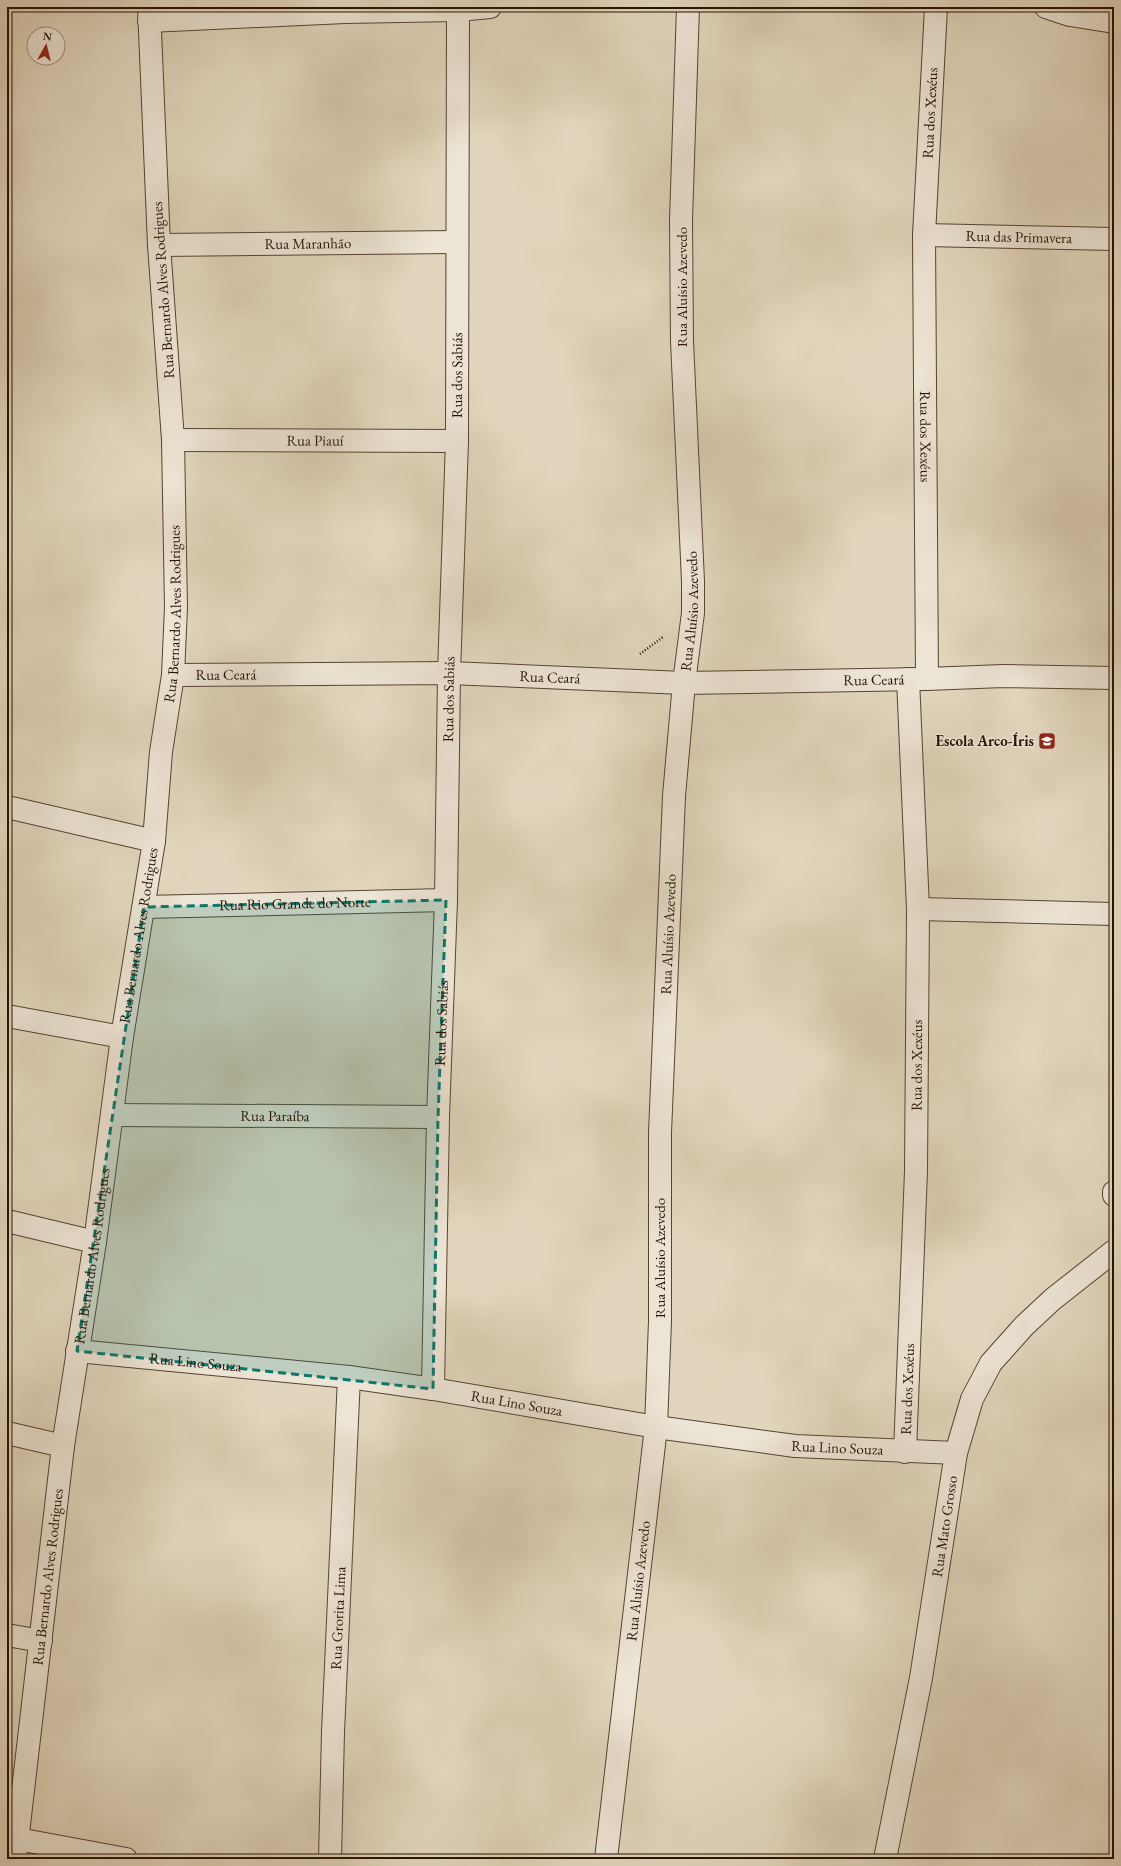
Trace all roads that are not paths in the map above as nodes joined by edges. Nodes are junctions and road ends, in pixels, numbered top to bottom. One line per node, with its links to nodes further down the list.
1 (490, 7): 6 (street)
2 (688, 7): 19 (street, Rua Aluísio Azevedo)
3 (936, 7): 9 (street, Rua dos Xexéus)
4 (1046, 7): 8 (street)
5 (345, 10): 6 (street); 7 (street)
6 (458, 10): 11 (street, Rua dos Sabiás)
7 (149, 14): 12 (street, Rua Bernardo Alves Rodrigues)
8 (1114, 22)
9 (924, 235): 10 (street, Rua das Primavera); 18 (street, Rua dos Xexéus)
10 (1114, 239)
11 (456, 242): 12 (street, Rua Maranhão); 14 (street, Rua dos Sabiás)
12 (159, 244): 13 (street, Rua Bernardo Alves Rodrigues)
13 (173, 440): 14 (street, Rua Piauí); 16 (street, Rua Bernardo Alves Rodrigues)
14 (457, 441): 15 (street, Rua dos Sabiás)
15 (449, 673): 16 (street, Rua Ceará); 19 (street, Rua Ceará); 22 (street, Rua dos Sabiás)
16 (173, 675): 21 (street, Rua Bernardo Alves Rodrigues)
17 (1114, 678): 18 (street)
18 (918, 679): 19 (street, Rua Ceará); 24 (street, Rua dos Xexéus)
19 (684, 683): 38 (street, Rua Aluísio Azevedo)
20 (7, 807): 21 (street)
21 (154, 841): 23 (street, Rua Bernardo Alves Rodrigues)
22 (446, 900): 23 (street, Rua Rio Grande do Norte); 29 (street, Rua dos Sabiás)
23 (144, 907): 27 (street, Rua Bernardo Alves Rodrigues)
24 (918, 909): 25 (street); 41 (street, Rua dos Xexéus)
25 (1114, 914)
26 (7, 1016): 27 (street)
27 (122, 1038): 28 (street, Rua Bernardo Alves Rodrigues)
28 (112, 1114): 29 (street, Rua Paraíba); 33 (street, Rua Bernardo Alves Rodrigues)
29 (438, 1117): 37 (street, Rua dos Sabiás)
30 (1114, 1192): 31 (street)
31 (1114, 1195)
32 (7, 1221): 33 (street)
33 (94, 1242): 35 (street, Rua Bernardo Alves Rodrigues)
34 (1114, 1251): 42 (street, Rua Mato Grosso)
35 (77, 1351): 36 (street, Rua Lino Souza); 40 (street, Rua Bernardo Alves Rodrigues)
36 (349, 1377): 37 (street, Rua Lino Souza); 47 (street, Rua Grorita Lima)
37 (433, 1389): 38 (street, Rua Lino Souza)
38 (656, 1427): 41 (street, Rua Lino Souza); 48 (street, Rua Aluísio Azevedo)
39 (7, 1433): 40 (street)
40 (63, 1446): 44 (street, Rua Bernardo Alves Rodrigues)
41 (904, 1452): 42 (street, Rua Lino Souza)
42 (956, 1453): 49 (street, Rua Mato Grosso)
43 (7, 1635): 44 (street)
44 (41, 1641): 45 (street, Rua Bernardo Alves Rodrigues)
45 (14, 1845): 46 (street)
46 (126, 1859)
47 (330, 1859)
48 (606, 1859)
49 (885, 1859)

